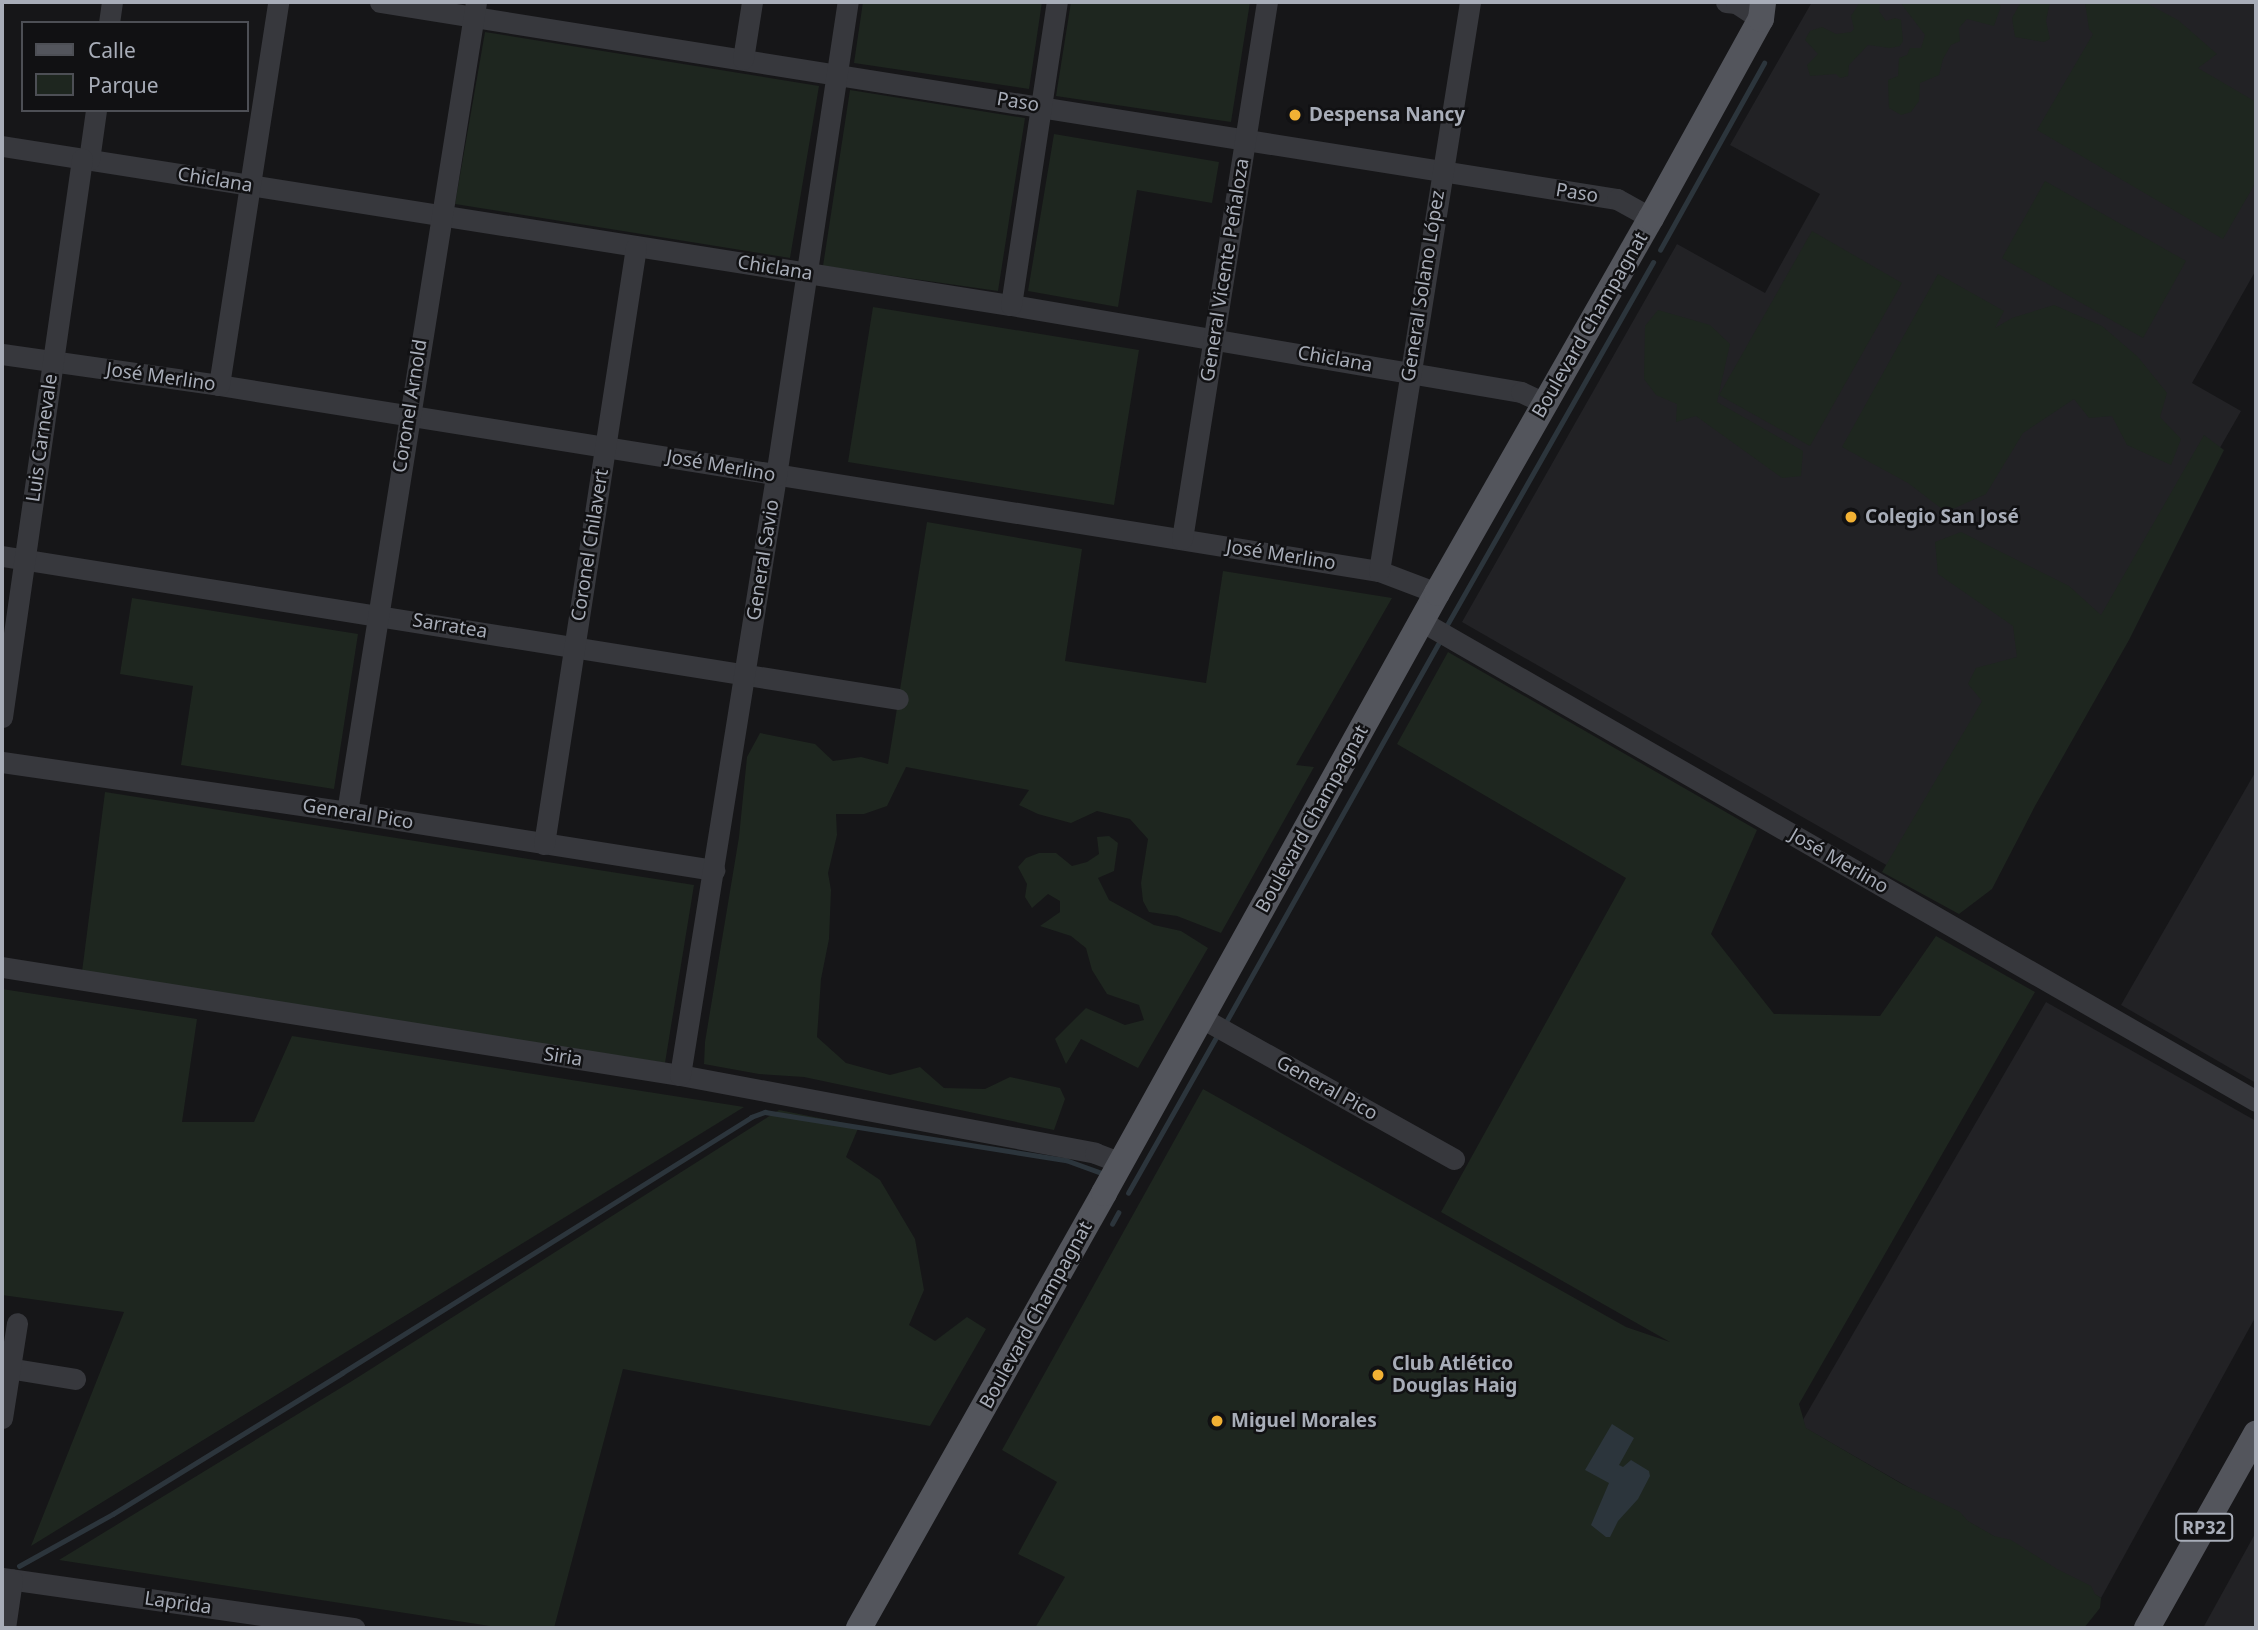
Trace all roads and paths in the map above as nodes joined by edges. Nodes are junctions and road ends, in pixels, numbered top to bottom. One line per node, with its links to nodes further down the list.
1 (112, 2): 12 (street)
2 (278, 2): 21 (street)
3 (380, 2): 11 (street, Paso)
4 (752, 2): 13 (street)
5 (848, 2): 14 (street, General Savio)
6 (1057, 2): 15 (street)
7 (1267, 2): 17 (street, General Vicente Peñaloza)
8 (1470, 2): 20 (street, General Solano López)
9 (1726, 2): 10 (street)
10 (1768, 7): 23 (main road, Boulevard Champagnat)
11 (475, 10): 13 (street, Paso); 22 (street, Coronel Arnold)
12 (109, 21)
13 (743, 59): 14 (street, Paso)
14 (837, 74): 15 (street, Paso); 25 (street, General Savio)
15 (1040, 106): 17 (street, Paso); 26 (street)
16 (96, 112): 19 (street, Luis Carnevale)
17 (1245, 139): 20 (street, Paso); 27 (street, General Vicente Peñaloza)
18 (2, 146): 19 (street, Chiclana)
19 (85, 159): 21 (street, Chiclana); 29 (street, Luis Carnevale)
20 (1442, 172): 23 (street, Paso); 30 (street, General Solano López)
21 (249, 185): 22 (street, Chiclana); 31 (street)
22 (441, 216): 24 (street, Chiclana); 33 (street, Coronel Arnold)
23 (1651, 218): 32 (main road, Boulevard Champagnat)
24 (636, 247): 25 (street, Chiclana); 34 (street, Coronel Chilavert)
25 (806, 273): 26 (street, Chiclana); 35 (street, General Savio)
26 (1011, 305): 27 (street, Chiclana)
27 (1215, 339): 30 (street, Chiclana); 36 (street, General Vicente Peñaloza)
28 (2, 354): 29 (street, José Merlino)
29 (52, 361): 31 (street, José Merlino); 38 (street, Luis Carnevale)
30 (1409, 372): 32 (street, Chiclana); 39 (street, General Solano López)
31 (219, 385): 33 (street, José Merlino)
32 (1545, 403): 40 (main road, Boulevard Champagnat)
33 (408, 415): 34 (street, José Merlino); 41 (street, Coronel Arnold)
34 (606, 447): 35 (street, José Merlino); 43 (street, Coronel Chilavert)
35 (776, 476): 36 (street, José Merlino); 44 (street, General Savio)
36 (1182, 539): 39 (street, José Merlino)
37 (2, 556): 38 (street, Sarratea)
38 (25, 560): 41 (street, Sarratea); 46 (street, Luis Carnevale)
39 (1379, 571): 40 (street, José Merlino)
40 (1437, 593): 42 (main road, Boulevard Champagnat)
41 (377, 615): 43 (street, Sarratea); 48 (street, Coronel Arnold)
42 (1421, 621): 52 (main road, Boulevard Champagnat); 54 (street, José Merlino)
43 (575, 646): 44 (street, Sarratea); 49 (street, Coronel Chilavert)
44 (744, 674): 45 (street, Sarratea); 50 (street, General Savio)
45 (898, 699)
46 (2, 717)
47 (2, 762): 48 (street, General Pico)
48 (347, 812): 49 (street, General Pico)
49 (544, 844): 50 (street, General Pico)
50 (714, 870): 53 (street, General Savio)
51 (2, 967): 53 (street, Siria)
52 (1200, 1017): 55 (street, General Pico); 56 (main road, Boulevard Champagnat)
53 (680, 1075): 56 (street, Siria)
54 (2256, 1101)
55 (1454, 1158)
56 (1121, 1163): 64 (main road, Boulevard Champagnat)
57 (17, 1322): 58 (street)
58 (6, 1367): 59 (street); 60 (street)
59 (75, 1379)
60 (2, 1418)
61 (2256, 1434): 67 (main road, RP32)
62 (7, 1579): 63 (street, Laprida); 65 (street)
63 (210, 1618): 66 (street, Laprida)
64 (866, 1626)
65 (5, 1628)
66 (354, 1628)
67 (2147, 1628)

